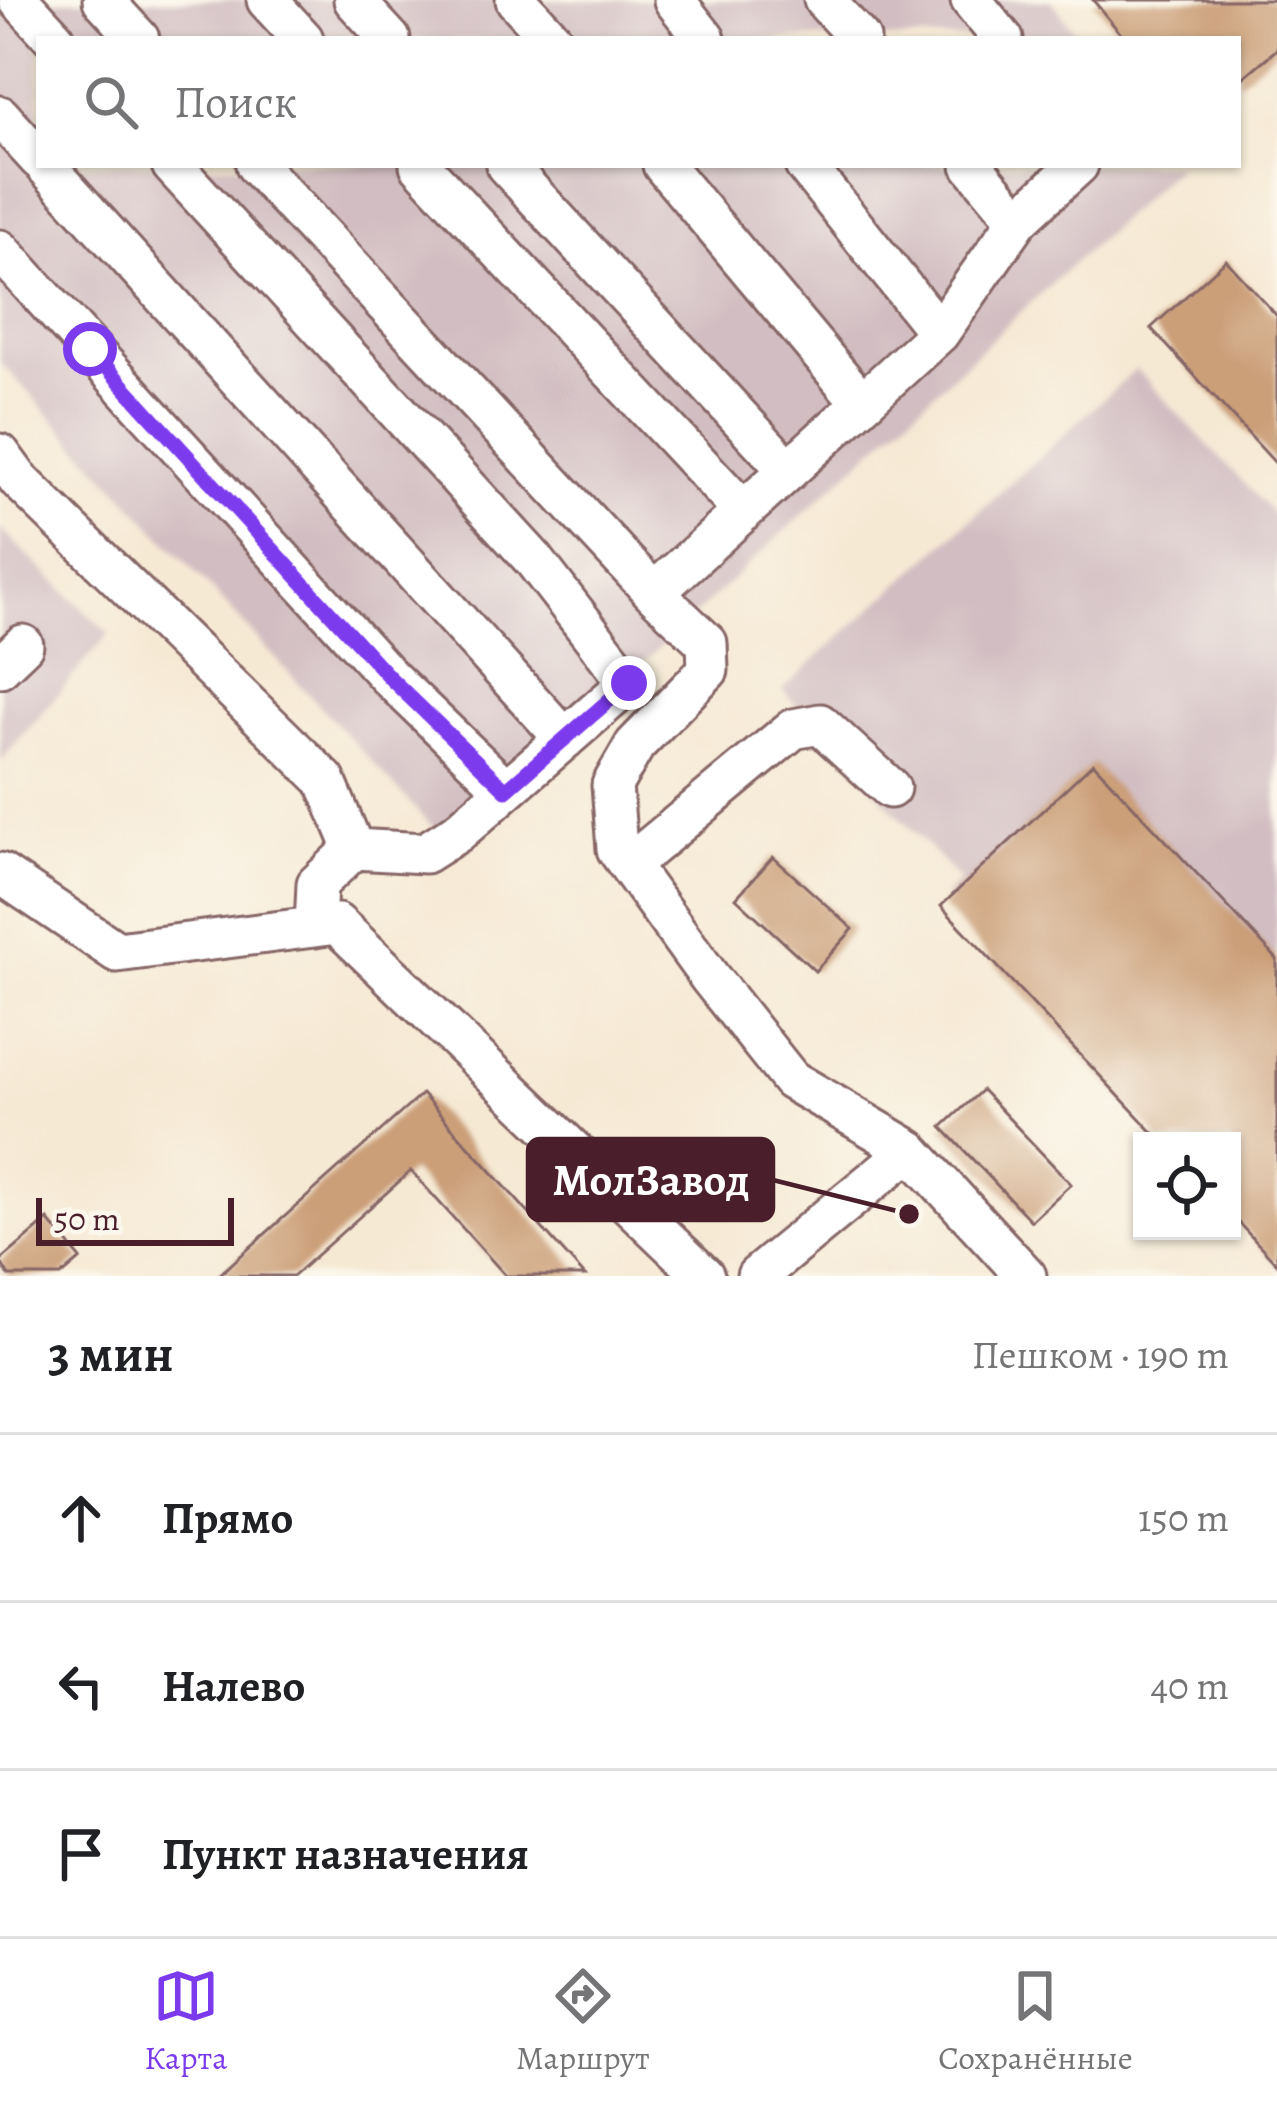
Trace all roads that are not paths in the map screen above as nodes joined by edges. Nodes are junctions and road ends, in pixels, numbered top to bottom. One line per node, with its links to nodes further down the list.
1 (20, 0): 9 (street)
2 (103, 0): 10 (street)
3 (267, 0): 11 (street)
4 (354, 0): 12 (street)
5 (516, 0): 13 (street)
6 (674, 0): 14 (street)
7 (824, 0): 15 (street)
8 (971, 0): 16 (street)
9 (53, 36)
10 (136, 36)
11 (300, 36)
12 (387, 36)
13 (549, 36)
14 (703, 36)
15 (857, 36)
16 (1001, 36)
17 (0, 116): 18 (street)
18 (36, 155)
19 (47, 168): 36 (street)
20 (175, 168): 36 (street)
21 (259, 168): 35 (street)
22 (423, 168): 34 (street)
23 (509, 168): 33 (street)
24 (665, 168): 31 (street)
25 (807, 168): 30 (street)
26 (975, 168): 28 (street)
27 (1075, 168): 28 (street)
28 (1018, 220): 30 (street)
29 (0, 250): 38 (street)
30 (939, 333): 31 (street)
31 (862, 403): 33 (street)
32 (0, 454): 39 (street)
33 (788, 470): 34 (street)
34 (743, 512): 35 (street)
35 (653, 593): 40 (street)
36 (565, 740): 38 (street)
37 (890, 788): 40 (street)
38 (506, 790): 39 (street)
39 (354, 849): 42 (street)
40 (629, 865): 43 (street)
41 (0, 873): 42 (street)
42 (315, 927): 44 (street)
43 (910, 1150): 45 (street); 46 (street)
44 (704, 1276)
45 (757, 1276)
46 (1026, 1276)

